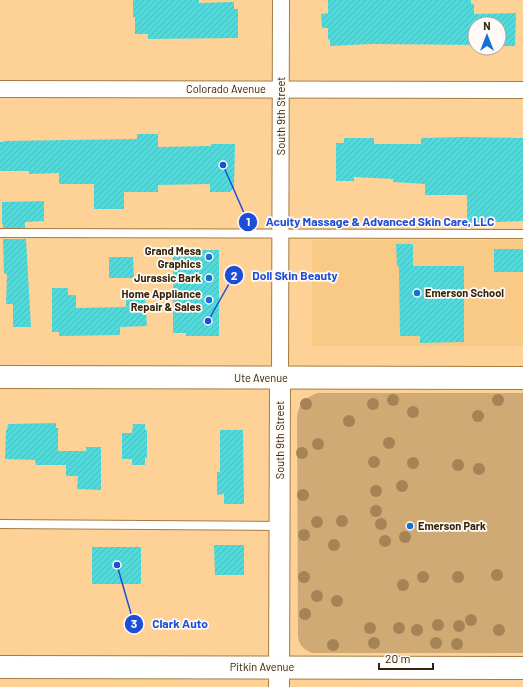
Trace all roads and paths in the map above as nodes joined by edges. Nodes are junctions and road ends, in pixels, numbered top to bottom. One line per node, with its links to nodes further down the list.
1 (281, 0): 3 (street, South 9th Street)
2 (0, 89): 3 (street, Colorado Avenue)
3 (281, 89): 4 (street, Colorado Avenue); 6 (street, South 9th Street)
4 (523, 90)
5 (0, 233): 6 (lane)
6 (281, 234): 7 (lane); 9 (street, South 9th Street)
7 (523, 234)
8 (0, 377): 9 (main road, Ute Avenue)
9 (280, 378): 10 (main road, Ute Avenue); 12 (street, South 9th Street)
10 (523, 378)
11 (0, 524): 12 (lane)
12 (280, 526): 15 (street, South 9th Street)
13 (0, 668): 15 (main road, Pitkin Avenue)
14 (523, 668): 15 (main road, Pitkin Avenue)
15 (279, 677)

